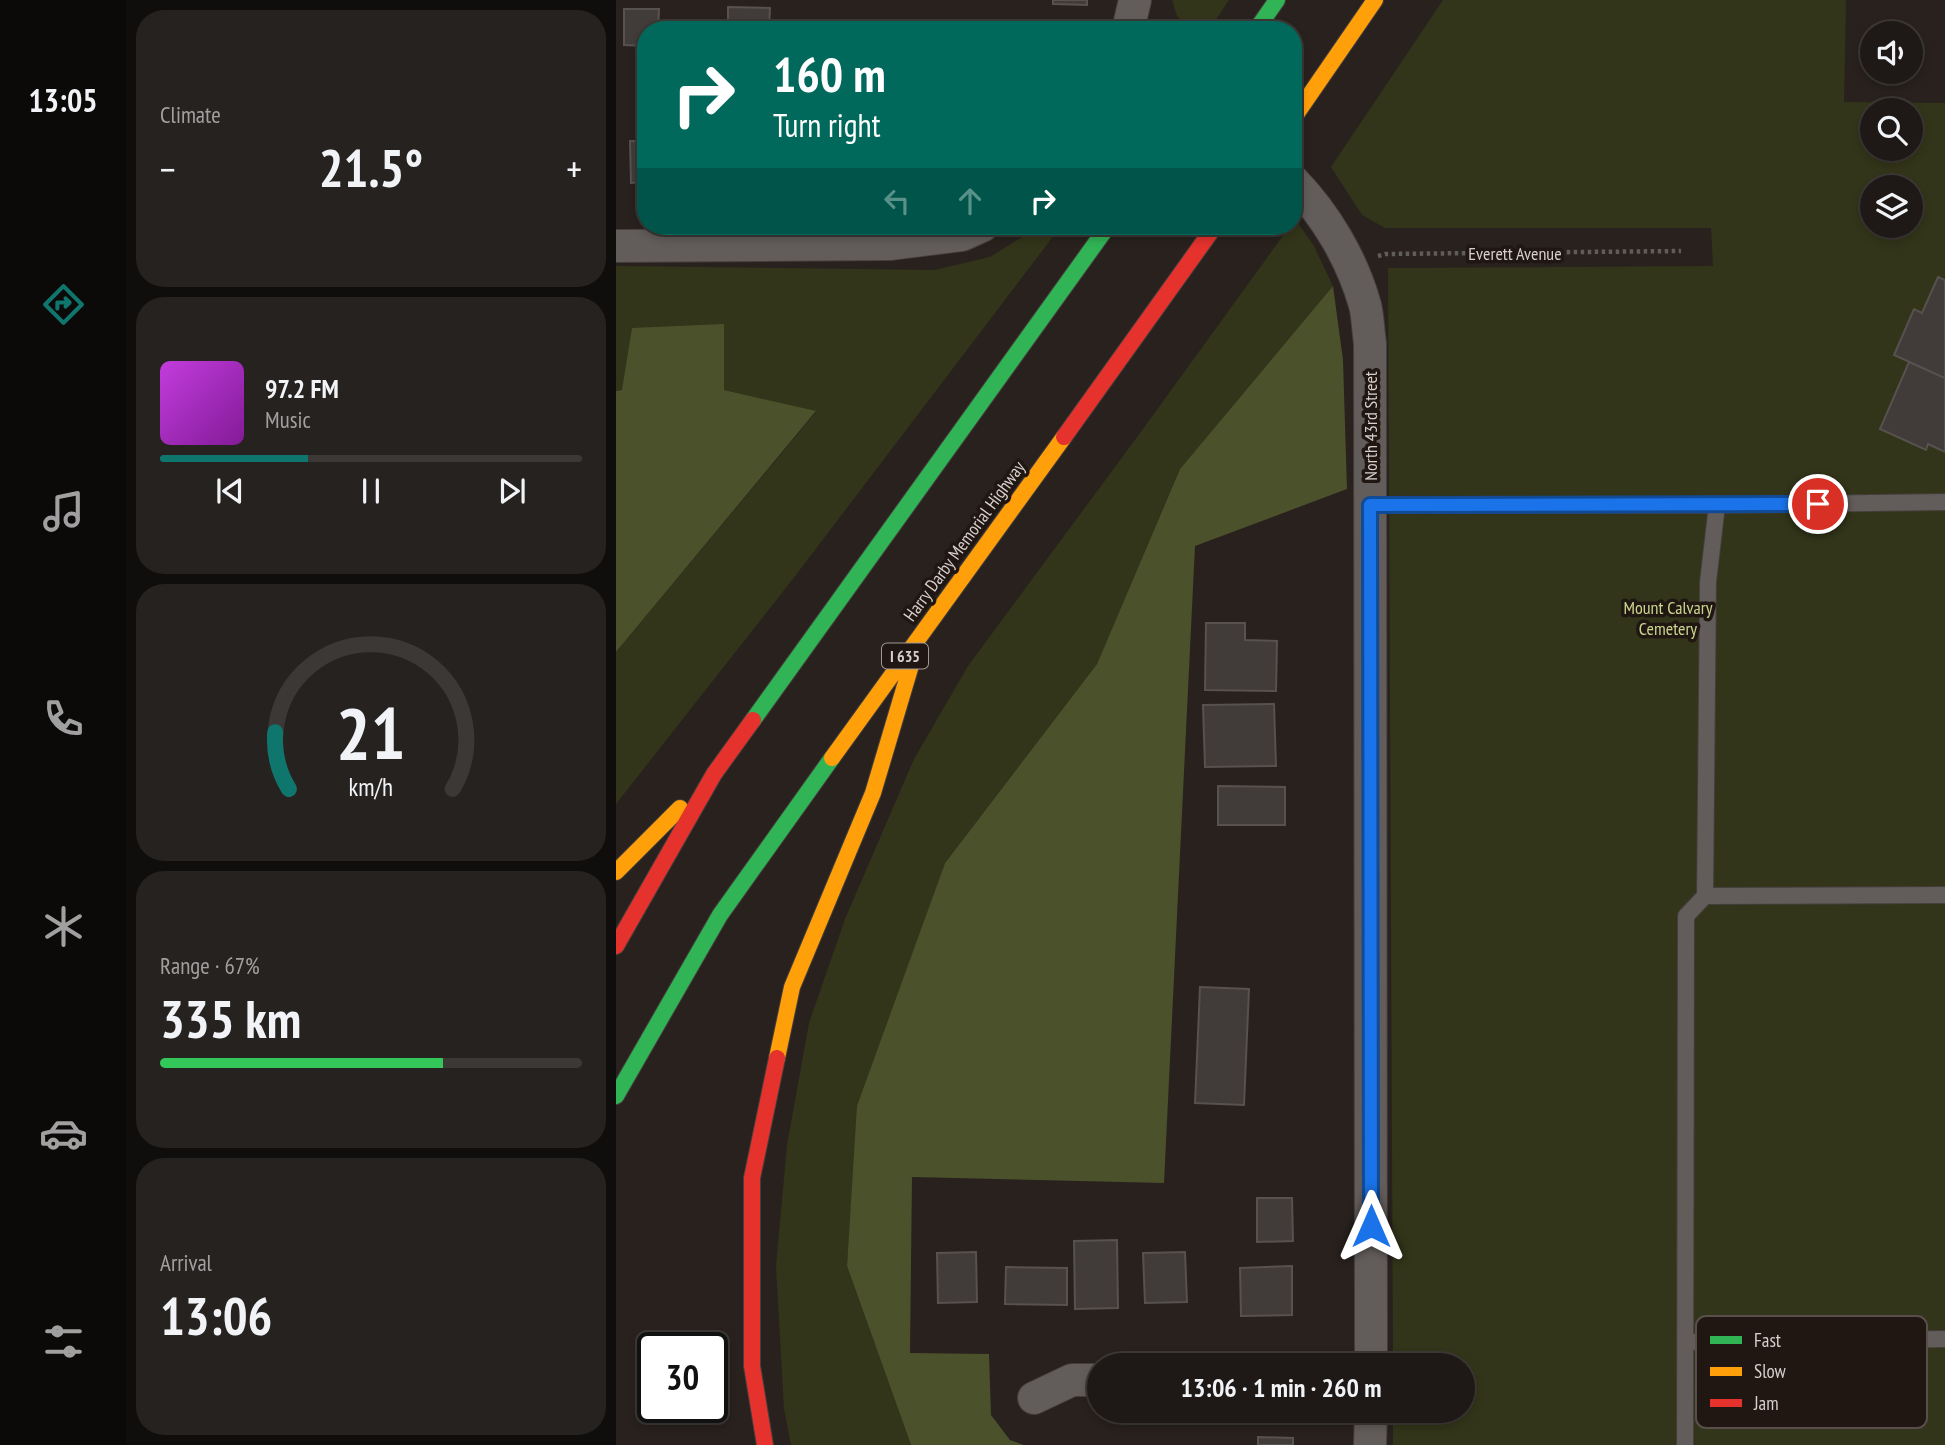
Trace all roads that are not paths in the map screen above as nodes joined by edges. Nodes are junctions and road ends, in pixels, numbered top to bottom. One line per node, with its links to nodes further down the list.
1 (1135, 0): 4 (street)
2 (1277, 0): 5 (highway)
3 (1375, 0): 6 (highway)
4 (1130, 21)
5 (1262, 21)
6 (1302, 106)
7 (1302, 190): 13 (street, North 43rd Street)
8 (962, 235): 11 (street)
9 (1102, 235): 16 (highway)
10 (1209, 235): 15 (highway, Harry Darby Memorial Highway / I 635)
11 (616, 246)
12 (1945, 502): 14 (lane)
13 (1370, 505): 14 (lane); 26 (street, North 43rd Street)
14 (1717, 505): 19 (lane)
15 (921, 634): 21 (highway, Harry Darby Memorial Highway / I 635); 30 (highway)
16 (714, 774): 17 (highway); 20 (highway)
17 (616, 872)
18 (1945, 895): 19 (lane)
19 (1705, 896): 24 (lane)
20 (616, 946)
21 (616, 1096)
22 (1927, 1339): 23 (lane)
23 (1945, 1339)
24 (1685, 1342): 25 (lane); 32 (lane)
25 (1696, 1342)
26 (1371, 1353)
27 (1087, 1380): 28 (street)
28 (1034, 1398)
29 (1371, 1423): 31 (street)
30 (765, 1445)
31 (1370, 1445)
32 (1685, 1445)

